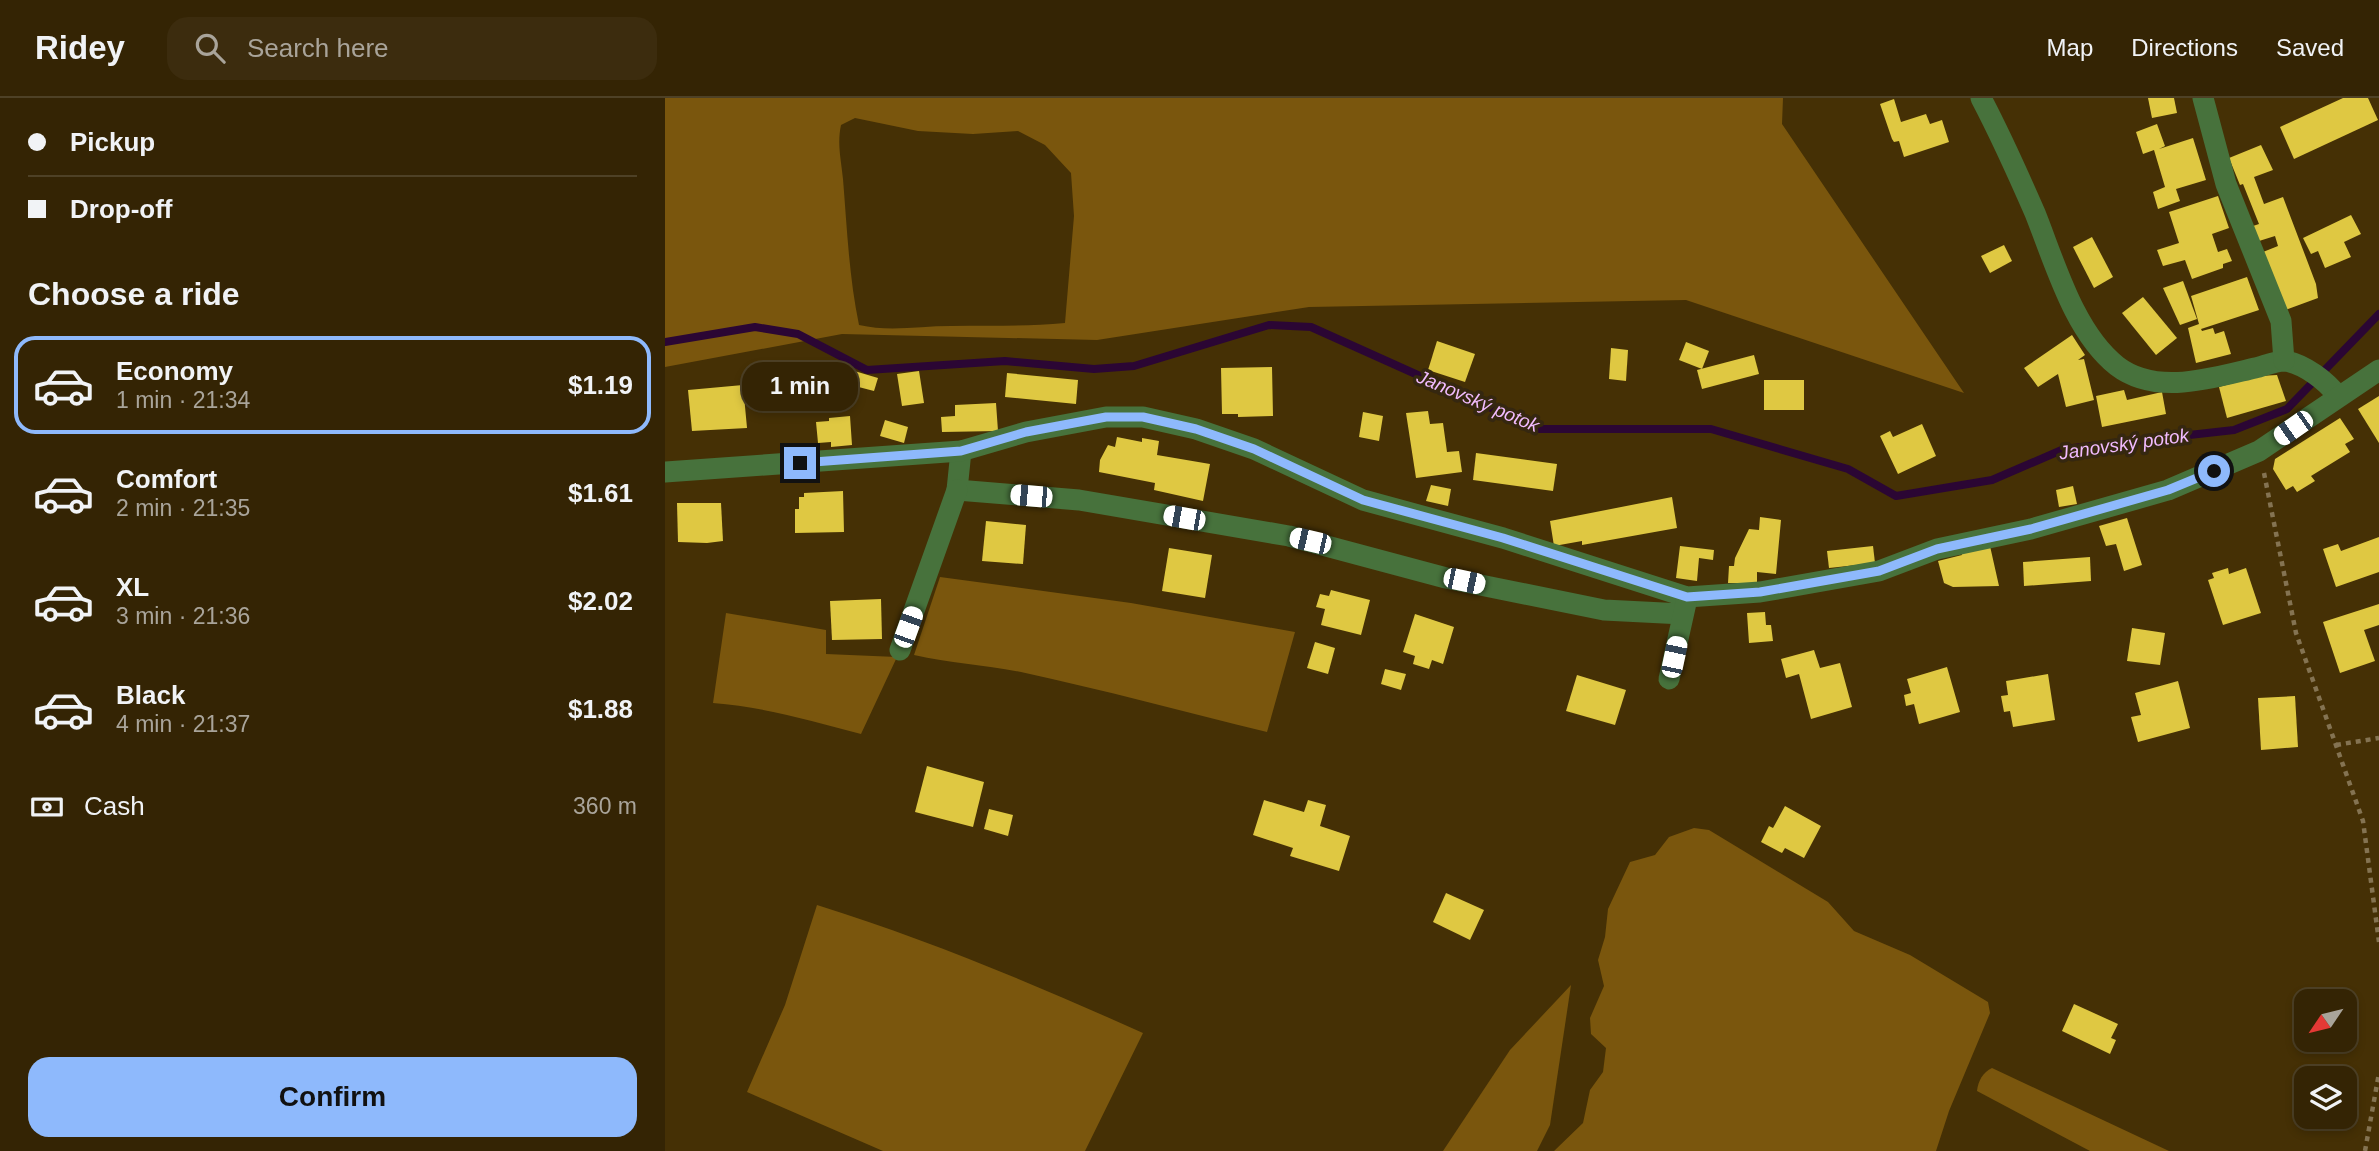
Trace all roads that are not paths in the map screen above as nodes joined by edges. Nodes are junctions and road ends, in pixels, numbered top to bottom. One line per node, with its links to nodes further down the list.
1 (1982, 98): 3 (street)
2 (2203, 98): 3 (street)
3 (2294, 364): 5 (street)
4 (2379, 370): 5 (street)
5 (2333, 390): 9 (street)
6 (961, 451): 7 (street); 8 (street); 9 (street)
7 (665, 472)
8 (957, 490): 9 (street); 10 (street)
9 (1685, 606): 11 (street)
10 (900, 650)
11 (1669, 679)

